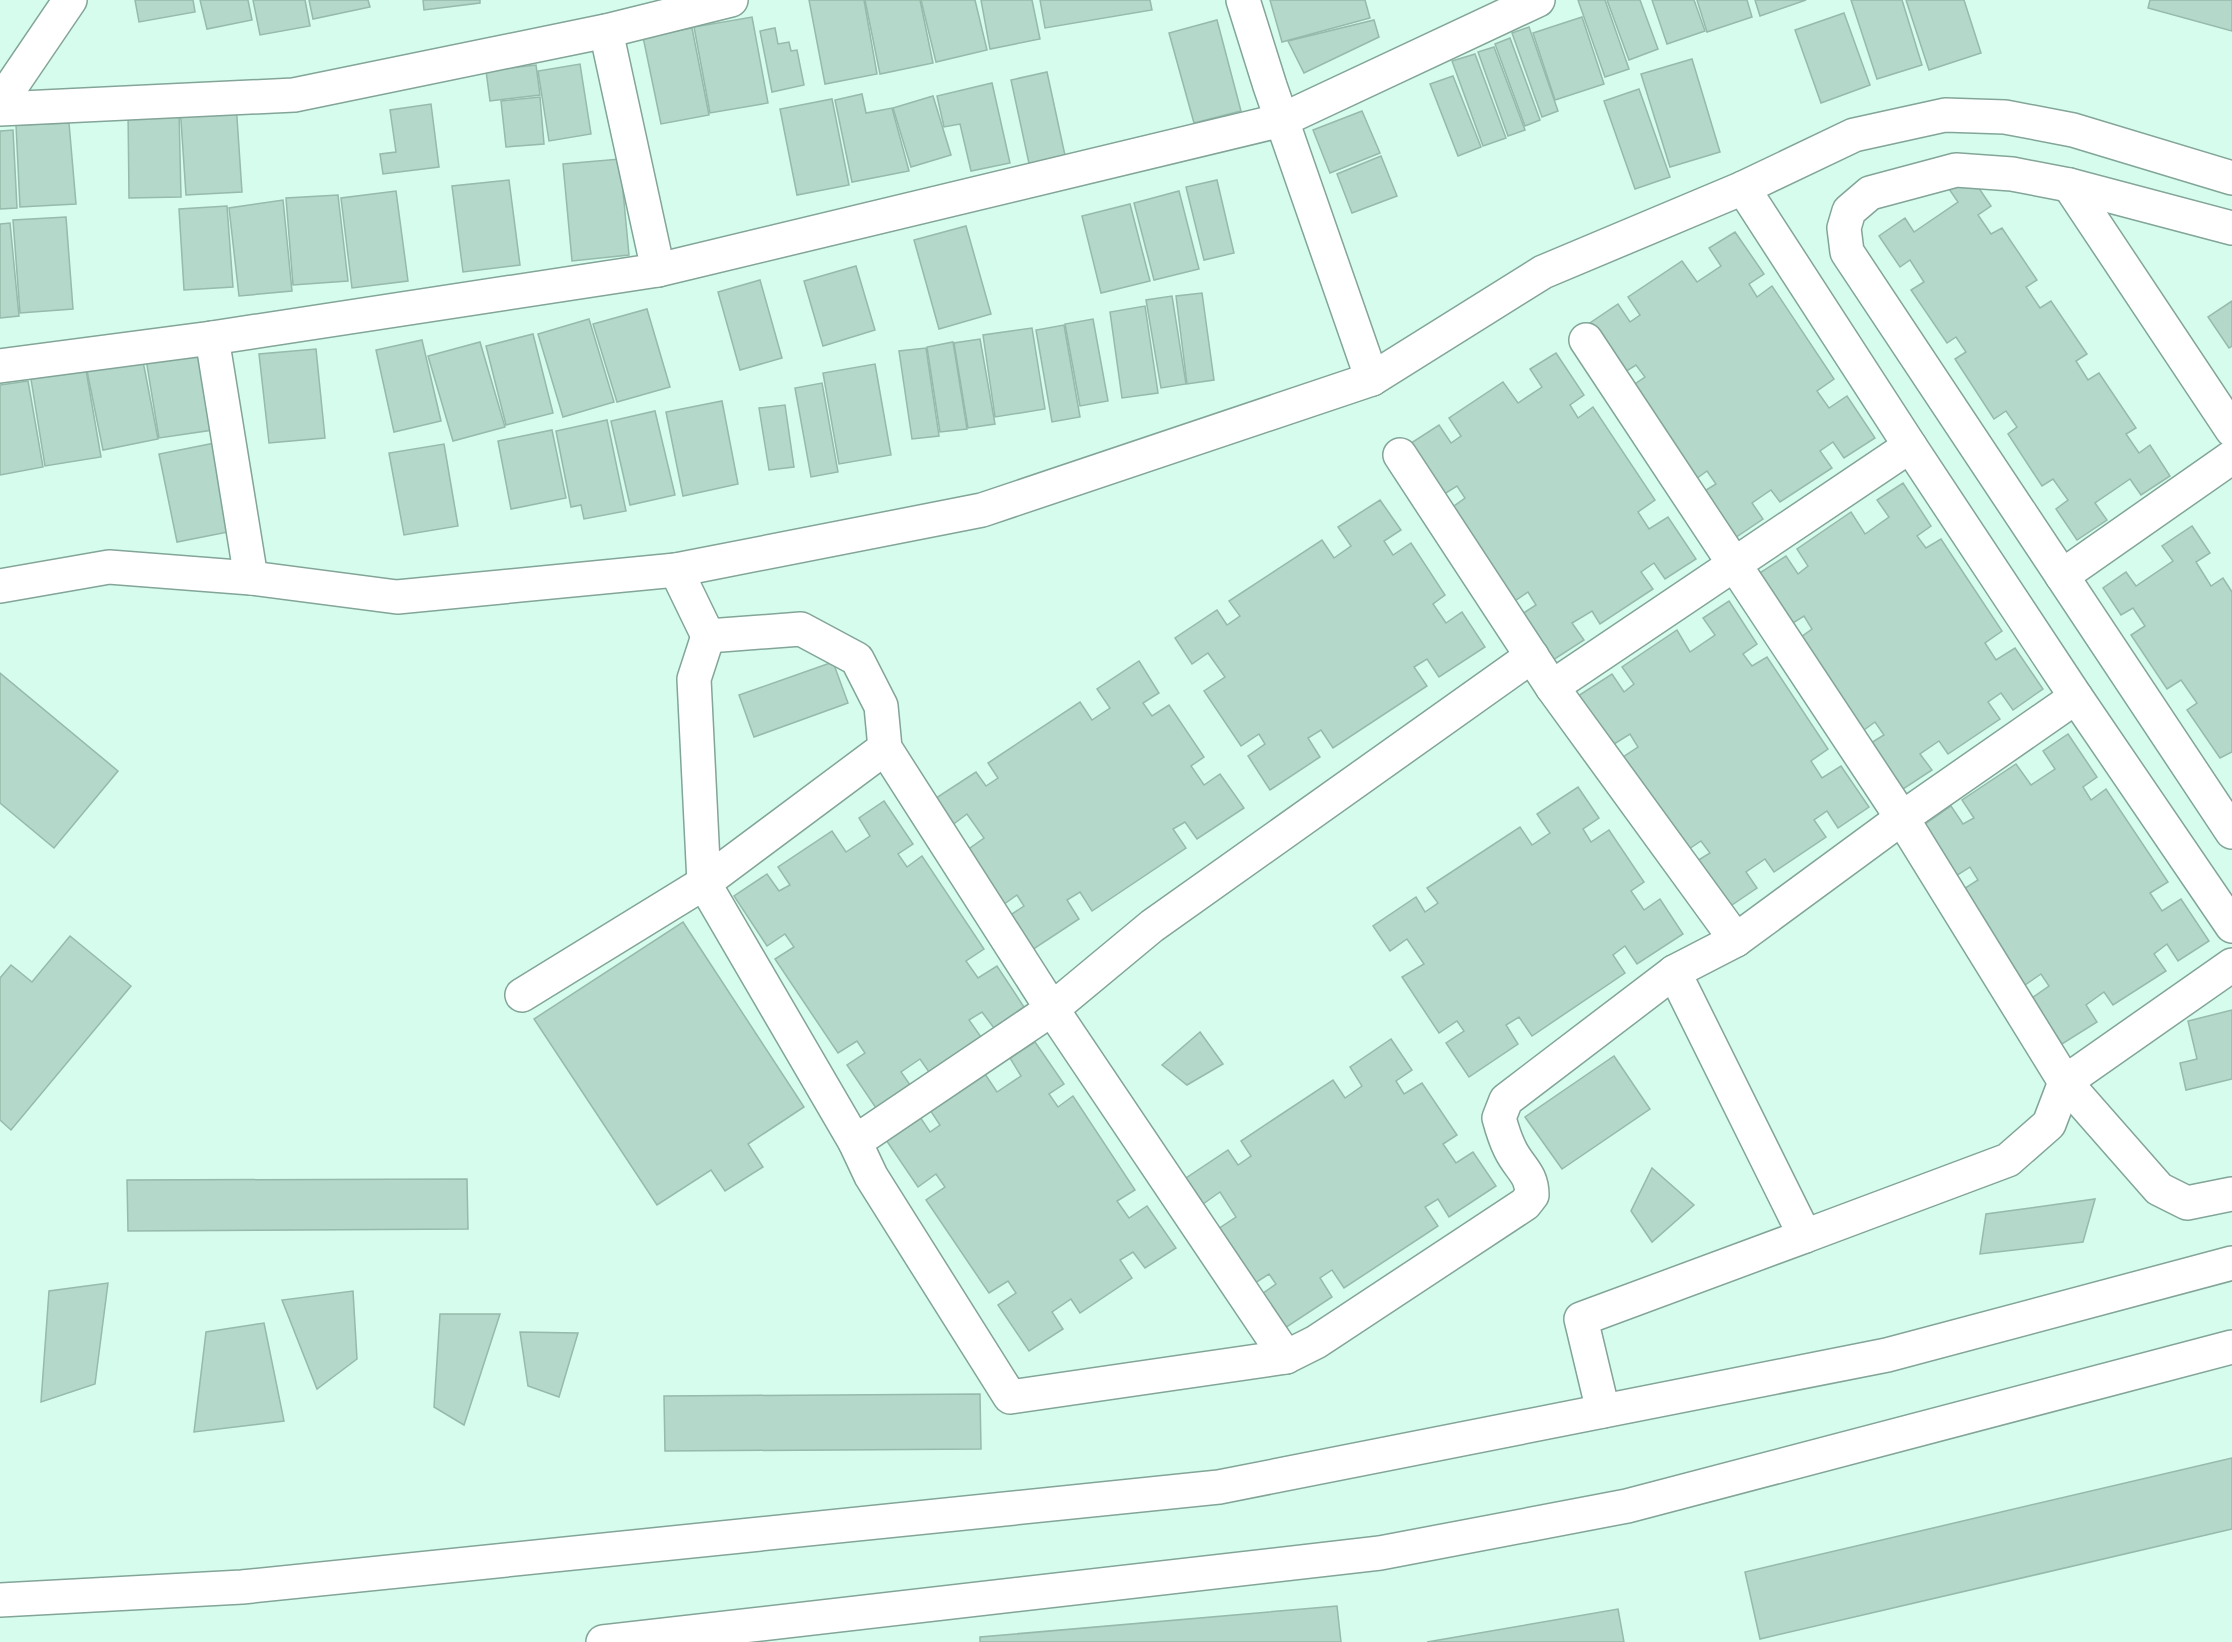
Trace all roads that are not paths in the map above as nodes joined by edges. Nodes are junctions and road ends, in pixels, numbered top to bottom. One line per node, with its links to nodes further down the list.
1 (70, 0): 7 (street)
2 (731, 0): 6 (street)
3 (1242, 0): 9 (street)
4 (1538, 0): 5 (street)
5 (1490, 11): 9 (street)
6 (606, 31): 8 (street); 14 (street)
7 (0, 103)
8 (0, 109)
9 (1282, 120): 14 (street); 18 (street)
10 (2232, 178): 12 (street)
11 (2069, 185): 13 (street); 19 (street); 25 (street)
12 (1743, 188): 18 (street); 20 (street)
13 (2232, 228)
14 (658, 270): 15 (street)
15 (212, 338): 17 (street); 26 (street)
16 (1586, 340): 23 (street)
17 (0, 366)
18 (1372, 379): 24 (street)
19 (2232, 430)
20 (1910, 446): 23 (street); 31 (street)
21 (1400, 455): 29 (street)
22 (2232, 457): 25 (street)
23 (1734, 563): 30 (street); 33 (street)
24 (676, 570): 26 (street); 28 (street)
25 (2062, 576): 34 (street)
26 (251, 578): 27 (street)
27 (0, 586)
28 (708, 636): 32 (street); 35 (street)
29 (1532, 656): 30 (street); 41 (street)
30 (1552, 687): 37 (street)
31 (2076, 697): 33 (street); 36 (street)
32 (885, 748): 35 (street); 41 (street)
33 (1902, 818): 37 (street); 42 (street)
34 (2232, 832)
35 (704, 883): 40 (street); 43 (street)
36 (2232, 927)
37 (1736, 940): 39 (street)
38 (2232, 965): 42 (street)
39 (1674, 972): 45 (street); 48 (street)
40 (522, 995)
41 (1052, 1009): 43 (street); 48 (street)
42 (2065, 1082): 44 (street); 45 (street)
43 (855, 1142): 48 (street)
44 (2232, 1194)
45 (1805, 1236): 49 (street)
46 (2232, 1263): 49 (street)
47 (2232, 1347): 51 (street)
48 (1286, 1357)
49 (1603, 1411): 50 (street)
50 (0, 1600)
51 (603, 1642)

